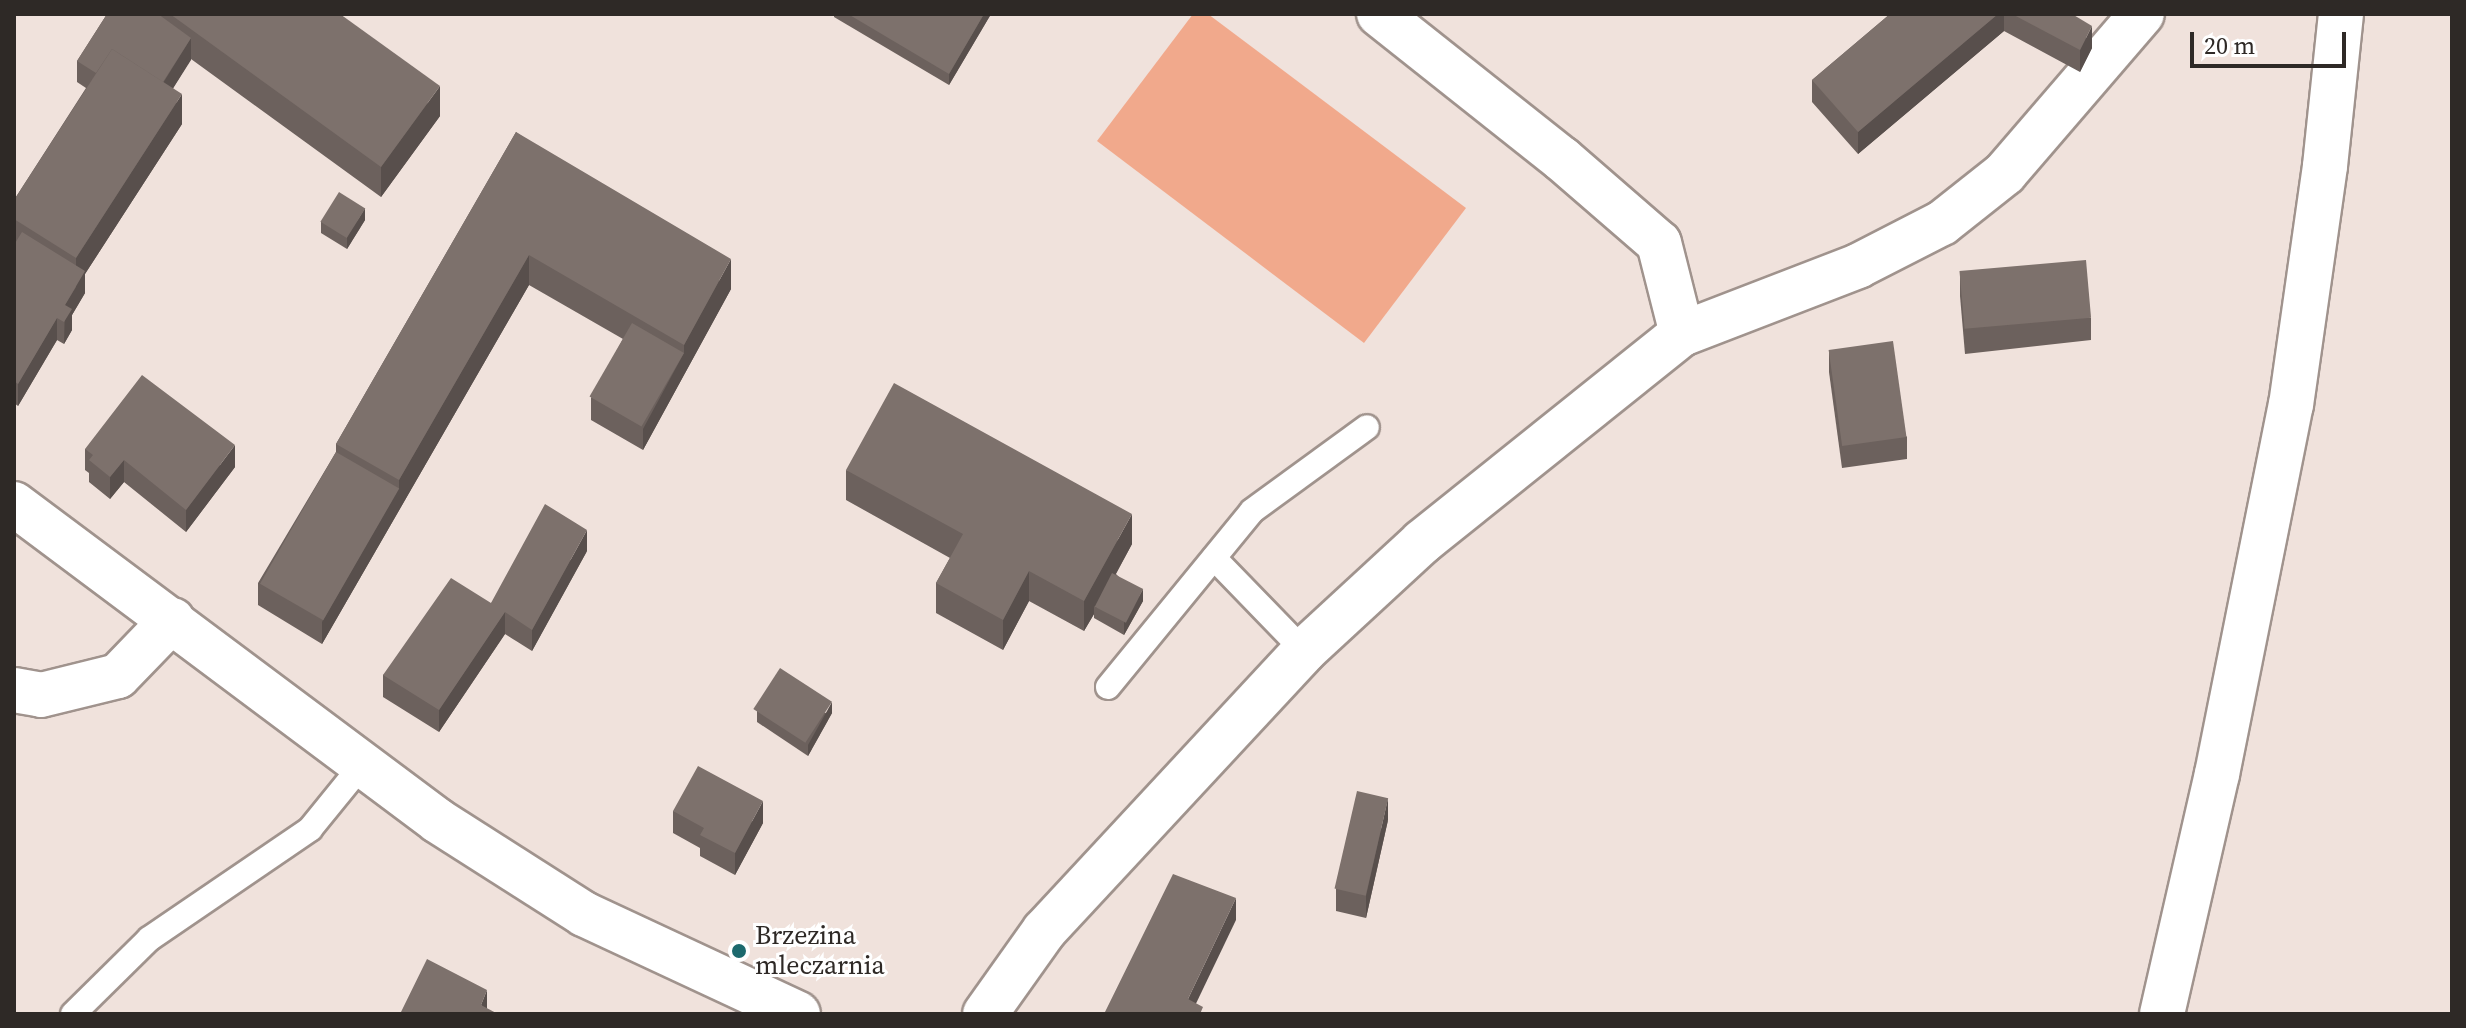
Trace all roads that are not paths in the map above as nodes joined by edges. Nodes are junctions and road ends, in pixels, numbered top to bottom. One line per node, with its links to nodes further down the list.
1 (1379, 14): 4 (street)
2 (2142, 14): 4 (street)
3 (2341, 14): 16 (street)
4 (1682, 334): 9 (street)
5 (1367, 427): 7 (lane)
6 (14, 504): 8 (street)
7 (1214, 558): 9 (lane); 10 (lane)
8 (172, 620): 11 (street); 12 (street)
9 (1304, 651): 15 (street)
10 (1108, 687)
11 (14, 690)
12 (362, 765): 13 (lane); 14 (street)
13 (73, 1014)
14 (798, 1014)
15 (985, 1014)
16 (2162, 1014)

